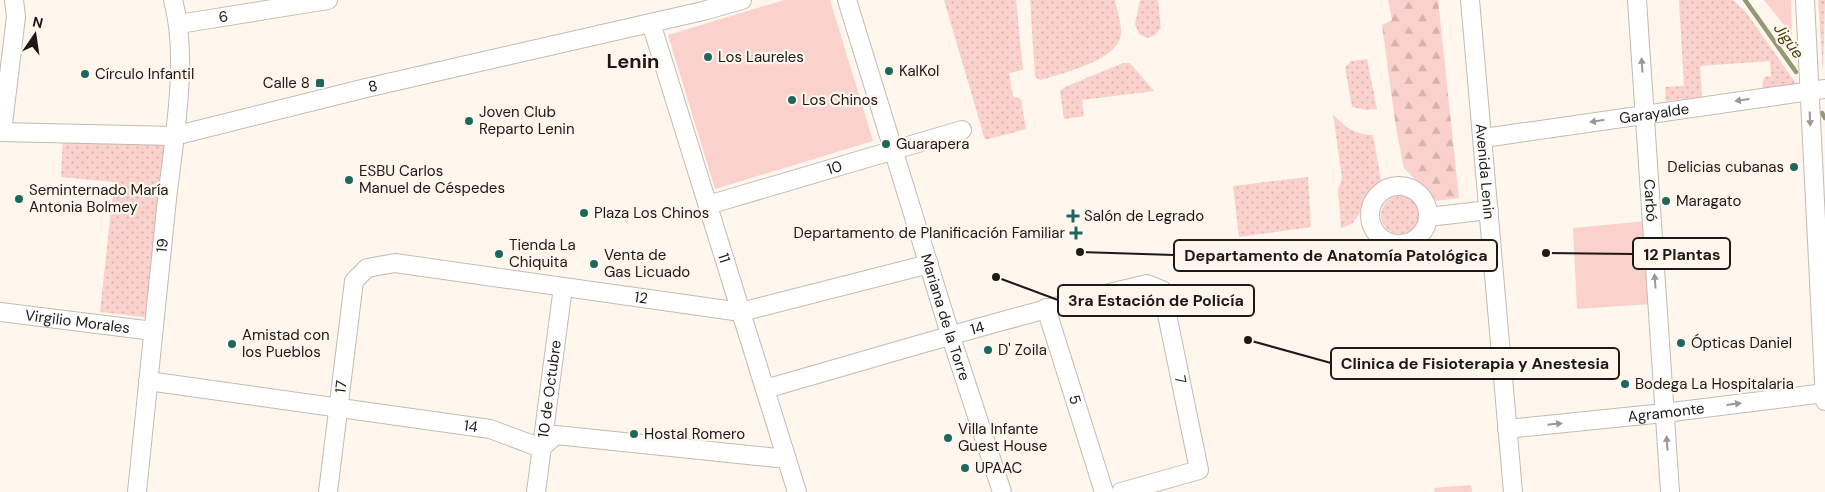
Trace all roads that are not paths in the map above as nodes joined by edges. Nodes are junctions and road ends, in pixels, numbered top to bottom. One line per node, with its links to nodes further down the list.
1 (14, 0): 15 (street)
2 (173, 0): 11 (street, 19)
3 (328, 0): 11 (street, 6)
4 (742, 0): 9 (street, 8)
5 (847, 0): 18 (street, Mariana de la Torre)
6 (1470, 0): 17 (street, Avenida Lenin)
7 (1637, 0): 13 (street, Carbó, one-way to 7)
8 (1805, 0): 12 (street)
9 (702, 6): 10 (street, 8)
10 (651, 23): 16 (street, 8); 19 (street, 11)
11 (179, 24): 16 (street, 19)
12 (1816, 90): 13 (street, Garayalde, one-way to 13); 33 (street, one-way to 33)
13 (1646, 113): 17 (street, Garayalde, one-way to 17); 36 (street, Carbó, one-way to 13)
14 (962, 130): 18 (street, 10)
15 (1, 132): 16 (street, 8)
16 (174, 136): 29 (street, 19)
17 (1484, 138): 20 (street, Avenida Lenin)
18 (893, 148): 19 (street, 10); 22 (street, Mariana de la Torre)
19 (708, 205): 27 (street, 11)
20 (1489, 210): 21 (street); 37 (street, Avenida Lenin)
21 (1428, 217)
22 (929, 264): 27 (street, 12); 30 (street, Mariana de la Torre)
23 (354, 281): 24 (street, 12); 35 (street, 17)
24 (564, 287): 27 (street, 12); 38 (street, 10 de Octubre)
25 (1162, 290): 26 (street, 14); 46 (street, 7)
26 (1046, 308): 30 (street, 14); 45 (street, 5)
27 (741, 312): 32 (street, 11)
28 (1, 317): 29 (street, Virgilio Morales)
29 (154, 331): 31 (street, 19)
30 (951, 337): 32 (street, 14); 44 (street, Mariana de la Torre)
31 (148, 381): 35 (street, 14); 40 (street, 19)
32 (765, 389): 39 (street, 11)
33 (1825, 393): 34 (street); 36 (street, Agramonte, one-way to 33)
34 (1825, 401)
35 (339, 409): 38 (street, 14); 41 (street, 17)
36 (1664, 413): 37 (street, Agramonte, one-way to 36); 48 (street, Carbó, one-way to 36)
37 (1507, 429): 47 (street, Avenida Lenin)
38 (541, 448): 39 (street); 42 (street, 10 de Octubre)
39 (787, 459): 43 (street, 11)
40 (137, 492)
41 (328, 492)
42 (536, 492)
43 (797, 492)
44 (1002, 492)
45 (1104, 492)
46 (1121, 492)
47 (1514, 492)
48 (1670, 492)

